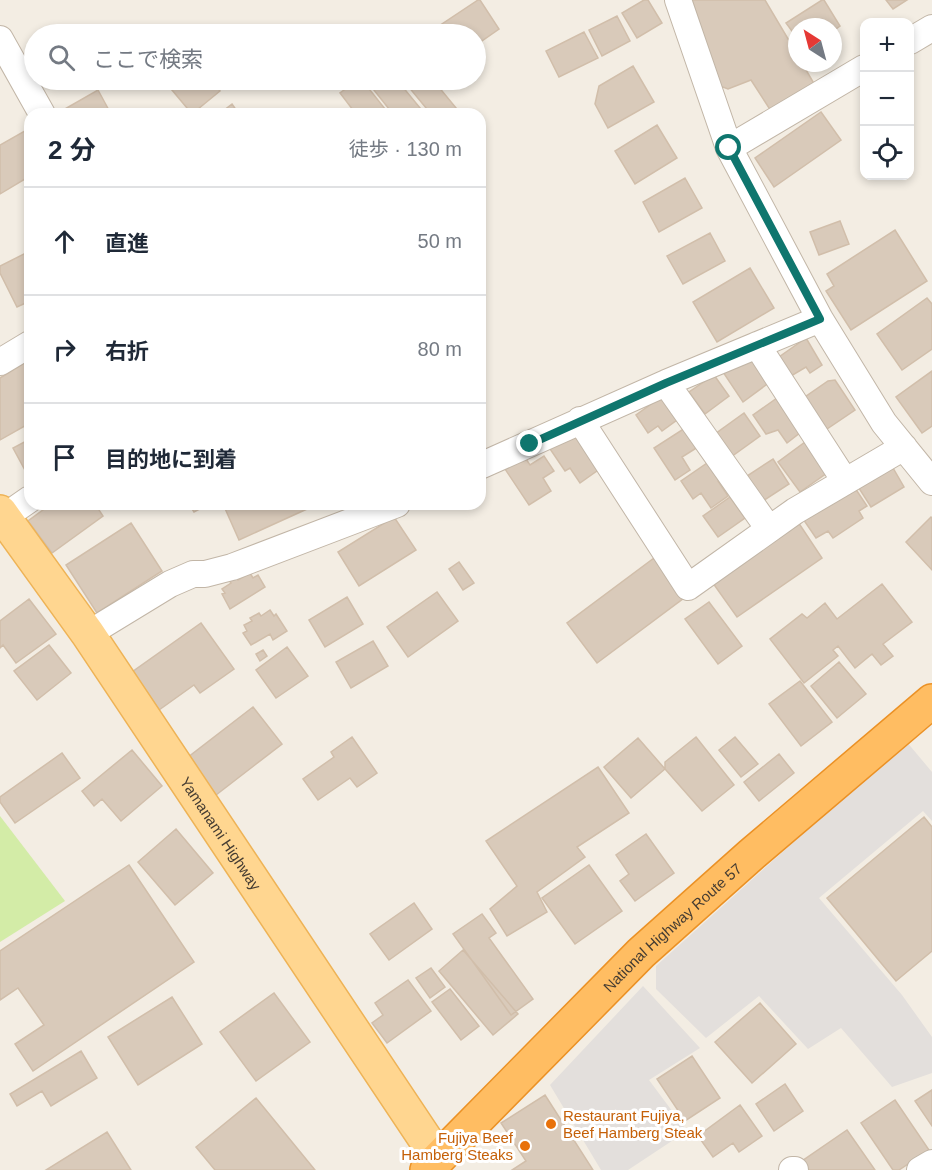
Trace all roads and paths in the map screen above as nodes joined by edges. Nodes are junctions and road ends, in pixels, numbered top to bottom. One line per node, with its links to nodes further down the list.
1 (678, 0): 9 (street)
2 (932, 28): 3 (street)
3 (914, 38)
4 (0, 39): 6 (street)
5 (860, 70): 9 (street)
6 (24, 82)
7 (29, 90): 8 (street)
8 (39, 108)
9 (729, 148): 10 (street)
10 (820, 319): 11 (street); 16 (street)
11 (757, 345): 14 (street); 18 (street)
12 (24, 348): 13 (street)
13 (0, 362)
14 (666, 383): 15 (street); 22 (street)
15 (580, 420): 17 (street); 22 (street)
16 (904, 447): 18 (street); 19 (street)
17 (486, 463)
18 (845, 481): 22 (street)
19 (932, 482)
20 (11, 509): 23 (main road, Yamanami Highway)
21 (381, 510): 23 (street)
22 (769, 529)
23 (88, 634): 26 (main road, Yamanami Highway)
24 (932, 701): 26 (highway, National Highway Route 57)
25 (932, 1163): 27 (street)
26 (437, 1166)
27 (920, 1170)

